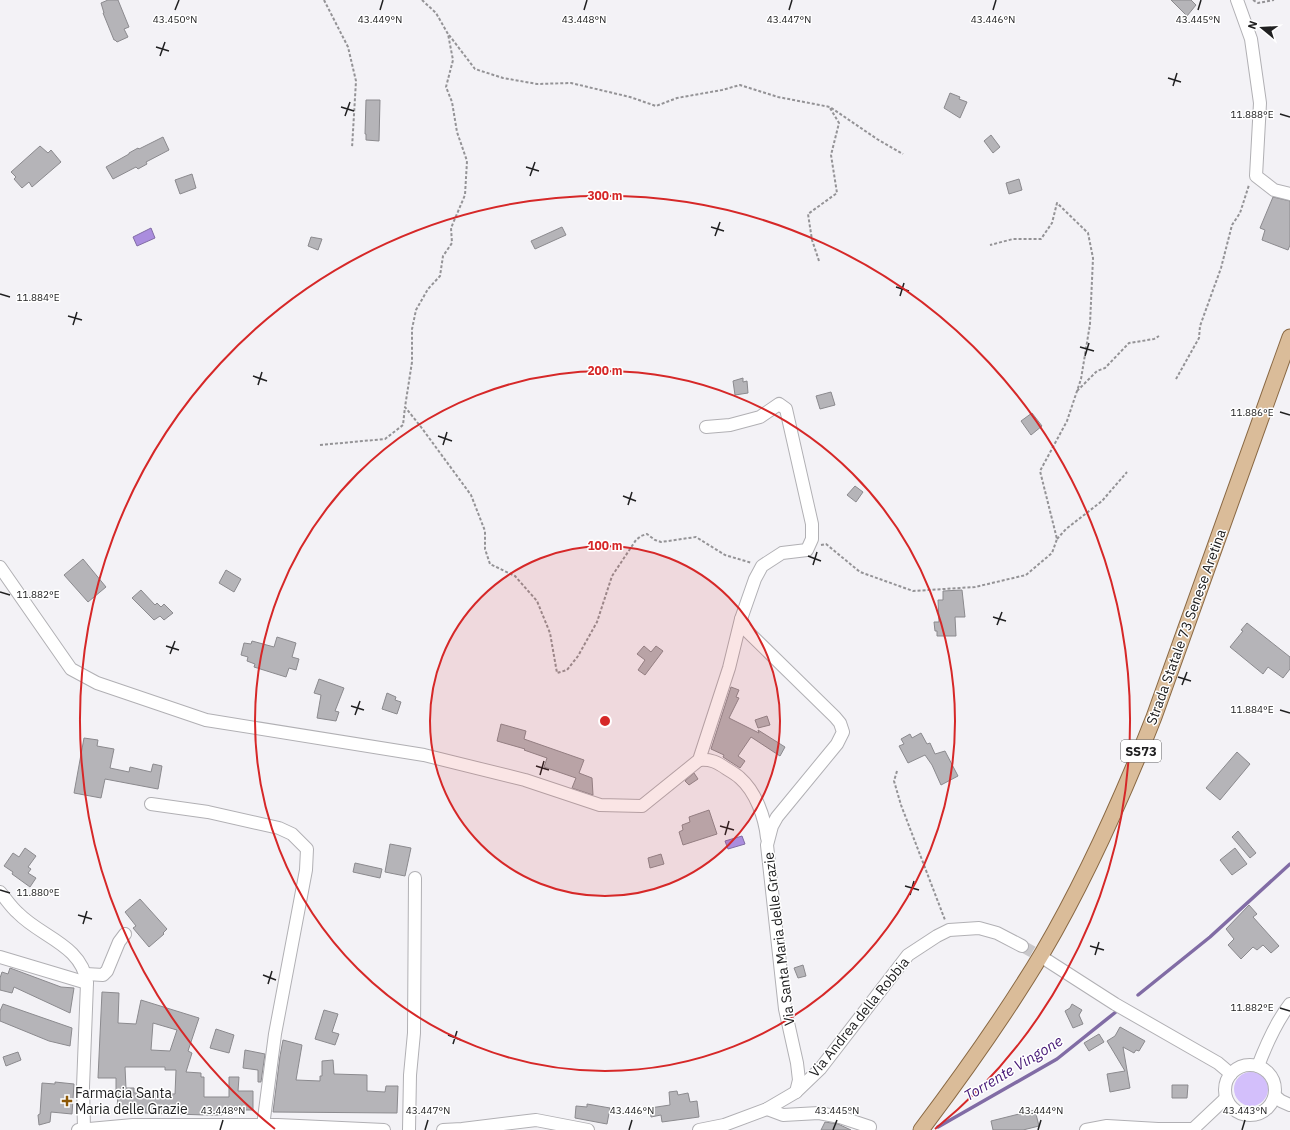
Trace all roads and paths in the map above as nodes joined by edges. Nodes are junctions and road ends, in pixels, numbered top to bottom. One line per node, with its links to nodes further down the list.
1 (324, 0): 8 (path)
2 (422, 0): 6 (path)
3 (1237, 0): 10 (street)
4 (1253, 0): 5 (path)
5 (1274, 0)
6 (448, 34): 7 (path); 18 (path)
7 (830, 107): 9 (path); 13 (path)
8 (352, 148)
9 (903, 154)
10 (1256, 176): 11 (street); 16 (path)
11 (1290, 194)
12 (990, 245): 17 (path)
13 (819, 261)
14 (1159, 336): 17 (path)
15 (1290, 337): 56 (main road, Strada Statale 73 Senese Aretina / SS73)
16 (1176, 379)
17 (1076, 392): 22 (path)
18 (406, 407): 20 (path); 24 (path)
19 (706, 427): 23 (street)
20 (320, 445)
21 (1127, 472): 22 (path)
22 (1057, 539): 23 (path)
23 (807, 550): 24 (street)
24 (762, 566): 26 (street)
25 (0, 568): 27 (street)
26 (742, 618): 27 (street); 30 (street, Via Santa Maria delle Grazie)
27 (698, 760): 30 (street)
28 (898, 771): 33 (path)
29 (151, 804): 47 (street)
30 (767, 845): 42 (street, Via Santa Maria delle Grazie)
31 (416, 878): 52 (street)
32 (0, 892): 38 (street)
33 (949, 930): 35 (street, Via Andrea della Robbia); 42 (street, Via Andrea della Robbia)
34 (125, 934): 38 (street)
35 (1022, 946)
36 (0, 957): 38 (street)
37 (1048, 961): 41 (street)
38 (86, 978): 50 (street)
39 (1290, 1004): 40 (street)
40 (1258, 1066): 41 (street); 43 (street)
41 (1231, 1074): 44 (street)
42 (796, 1092): 46 (street, Via Andrea della Robbia)
43 (1275, 1096): 44 (street); 45 (street)
44 (1226, 1098): 58 (street)
45 (1290, 1105)
46 (767, 1109): 48 (street); 55 (street, Via Andrea della Robbia)
47 (263, 1126): 49 (street); 51 (street)
48 (870, 1127)
49 (116, 1128): 50 (street)
50 (82, 1130)
51 (384, 1130)
52 (409, 1130)
53 (443, 1130): 54 (street)
54 (588, 1130)
55 (699, 1130)
56 (921, 1130)
57 (1086, 1130): 58 (street)
58 (1193, 1130)

